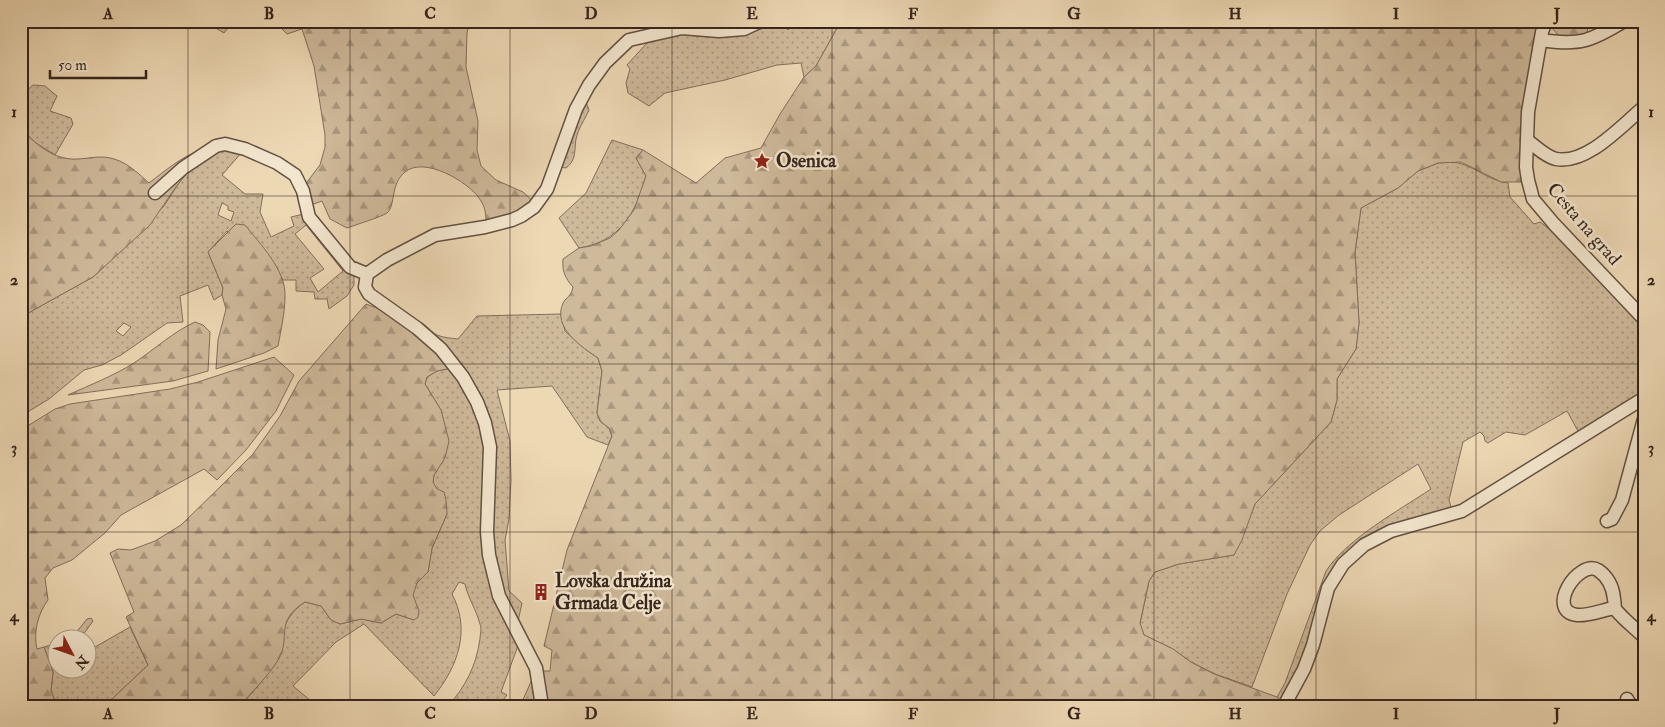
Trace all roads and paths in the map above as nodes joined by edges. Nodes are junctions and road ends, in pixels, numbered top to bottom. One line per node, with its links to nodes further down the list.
1 (761, 21): 8 (street)
2 (1546, 21): 4 (street, Cesta na grad)
3 (1624, 21): 4 (street)
4 (1541, 40): 6 (street, Cesta na grad)
5 (1644, 108): 6 (street)
6 (1527, 140): 9 (street, Cesta na grad)
7 (155, 193): 8 (street)
8 (367, 274): 15 (street)
9 (1644, 320)
10 (1644, 398): 16 (street)
11 (1644, 419): 12 (street)
12 (1606, 521)
13 (1614, 608): 14 (street)
14 (1644, 637)
15 (542, 706)
16 (1284, 706)

